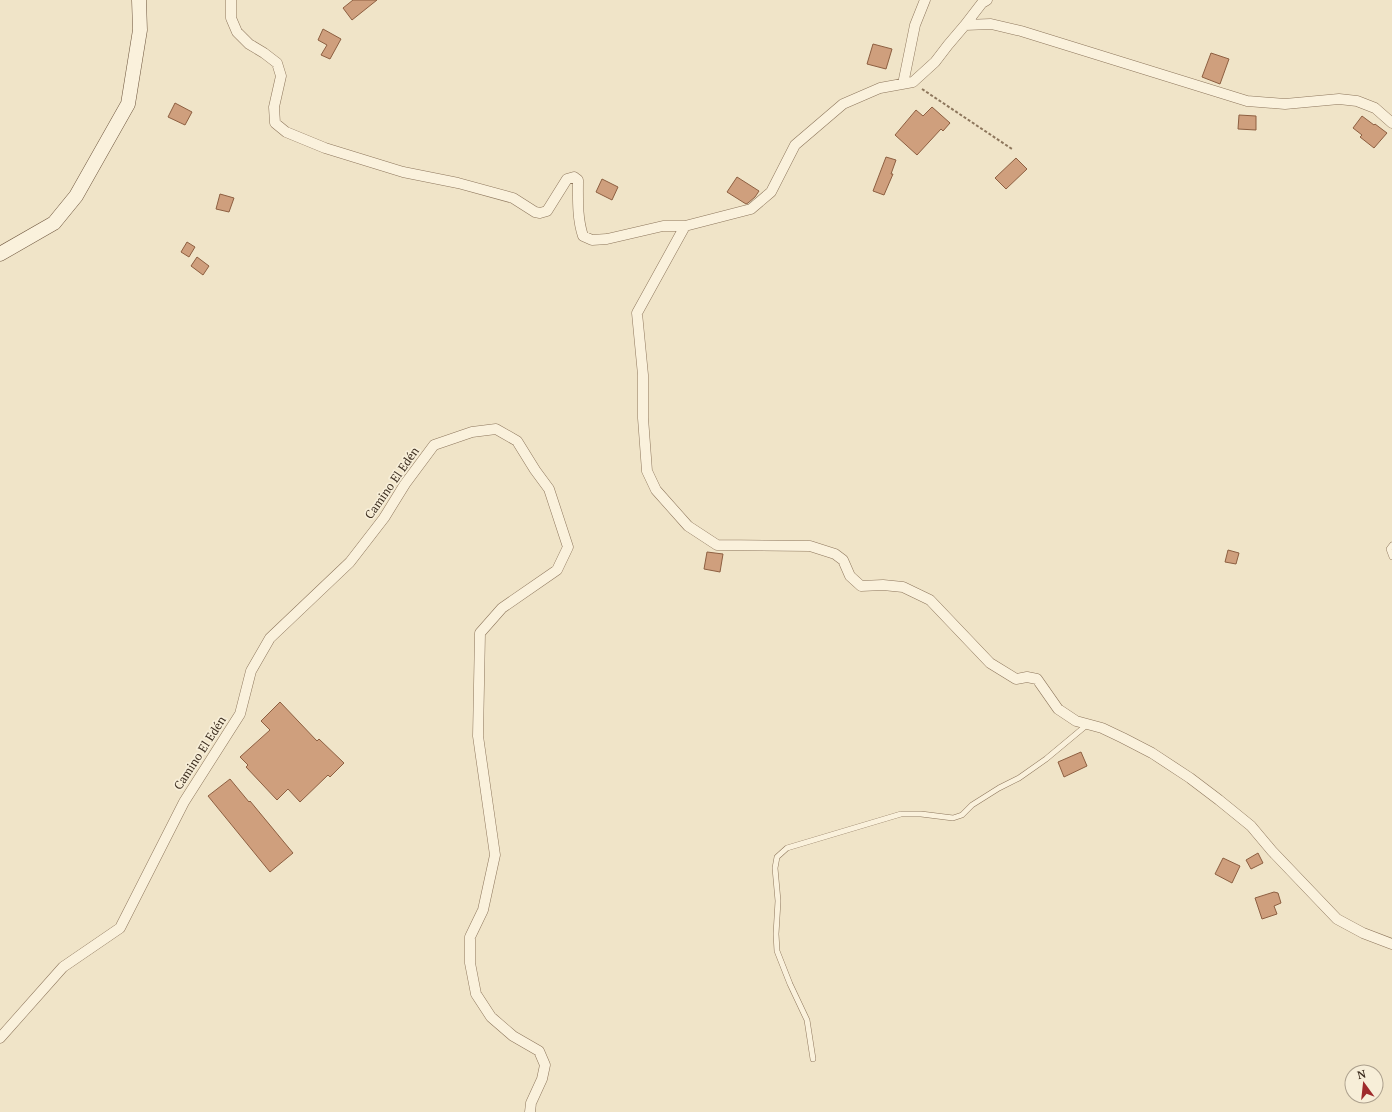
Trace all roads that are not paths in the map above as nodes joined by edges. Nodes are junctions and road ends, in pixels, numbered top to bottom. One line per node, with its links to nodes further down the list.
1 (139, 0): 9 (street)
2 (232, 0): 8 (street)
3 (925, 0): 6 (street)
4 (987, 0): 5 (street)
5 (965, 26): 6 (street); 7 (street)
6 (908, 83): 8 (street)
7 (1392, 123)
8 (685, 226): 12 (street)
9 (0, 254)
10 (1392, 546): 11 (lane)
11 (1392, 557)
12 (1088, 724): 13 (street); 15 (lane)
13 (1392, 944)
14 (0, 1038): 16 (street, Camino El Edén)
15 (813, 1059)
16 (530, 1112)

